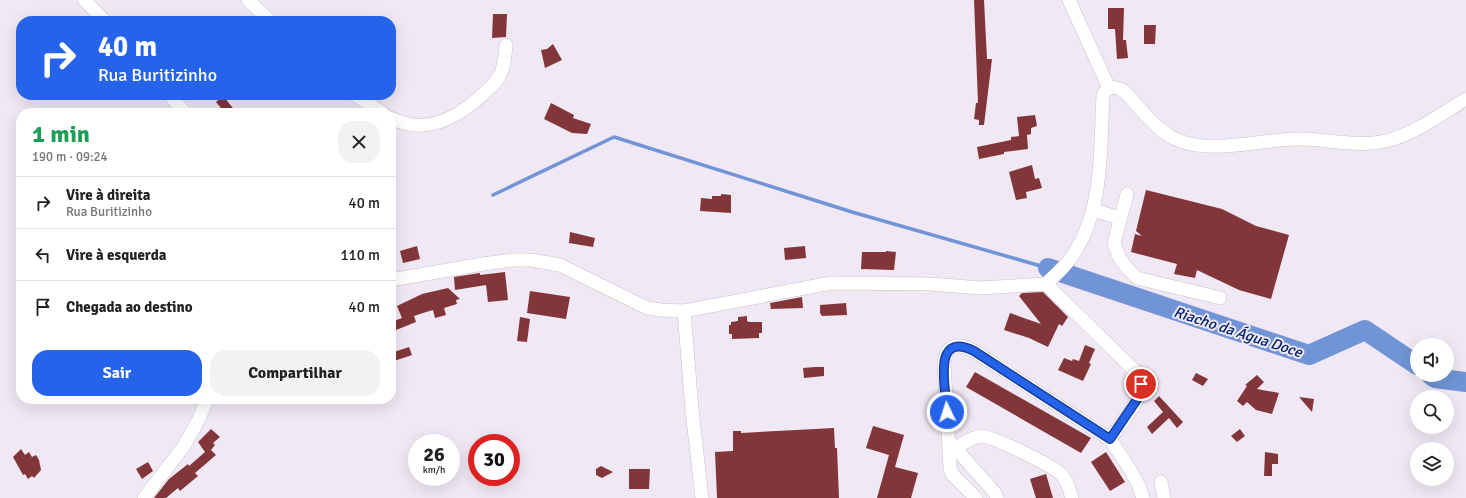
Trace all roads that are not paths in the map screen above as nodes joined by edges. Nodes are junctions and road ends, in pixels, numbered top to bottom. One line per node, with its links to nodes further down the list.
1 (84, 0): 4 (street)
2 (248, 0): 5 (street)
3 (1069, 0): 7 (street)
4 (100, 16)
5 (265, 16)
6 (506, 45): 13 (street)
7 (1109, 88): 8 (street); 15 (street)
8 (1466, 99)
9 (174, 100): 11 (street)
10 (363, 100): 12 (street)
11 (181, 108)
12 (375, 108)
13 (396, 120)
14 (1127, 194): 16 (street)
15 (1094, 210): 16 (street); 18 (street)
16 (1119, 218): 19 (street)
17 (396, 279): 20 (street)
18 (1046, 284): 20 (street); 22 (street)
19 (1220, 298)
20 (684, 311): 26 (street)
21 (205, 404): 25 (street)
22 (1110, 439): 23 (street); 30 (street)
23 (952, 444): 27 (street); 28 (street); 29 (street)
24 (1161, 482): 31 (street)
25 (144, 498)
26 (702, 498)
27 (976, 498)
28 (997, 498)
29 (1072, 498)
30 (1143, 498)
31 (1164, 498)

